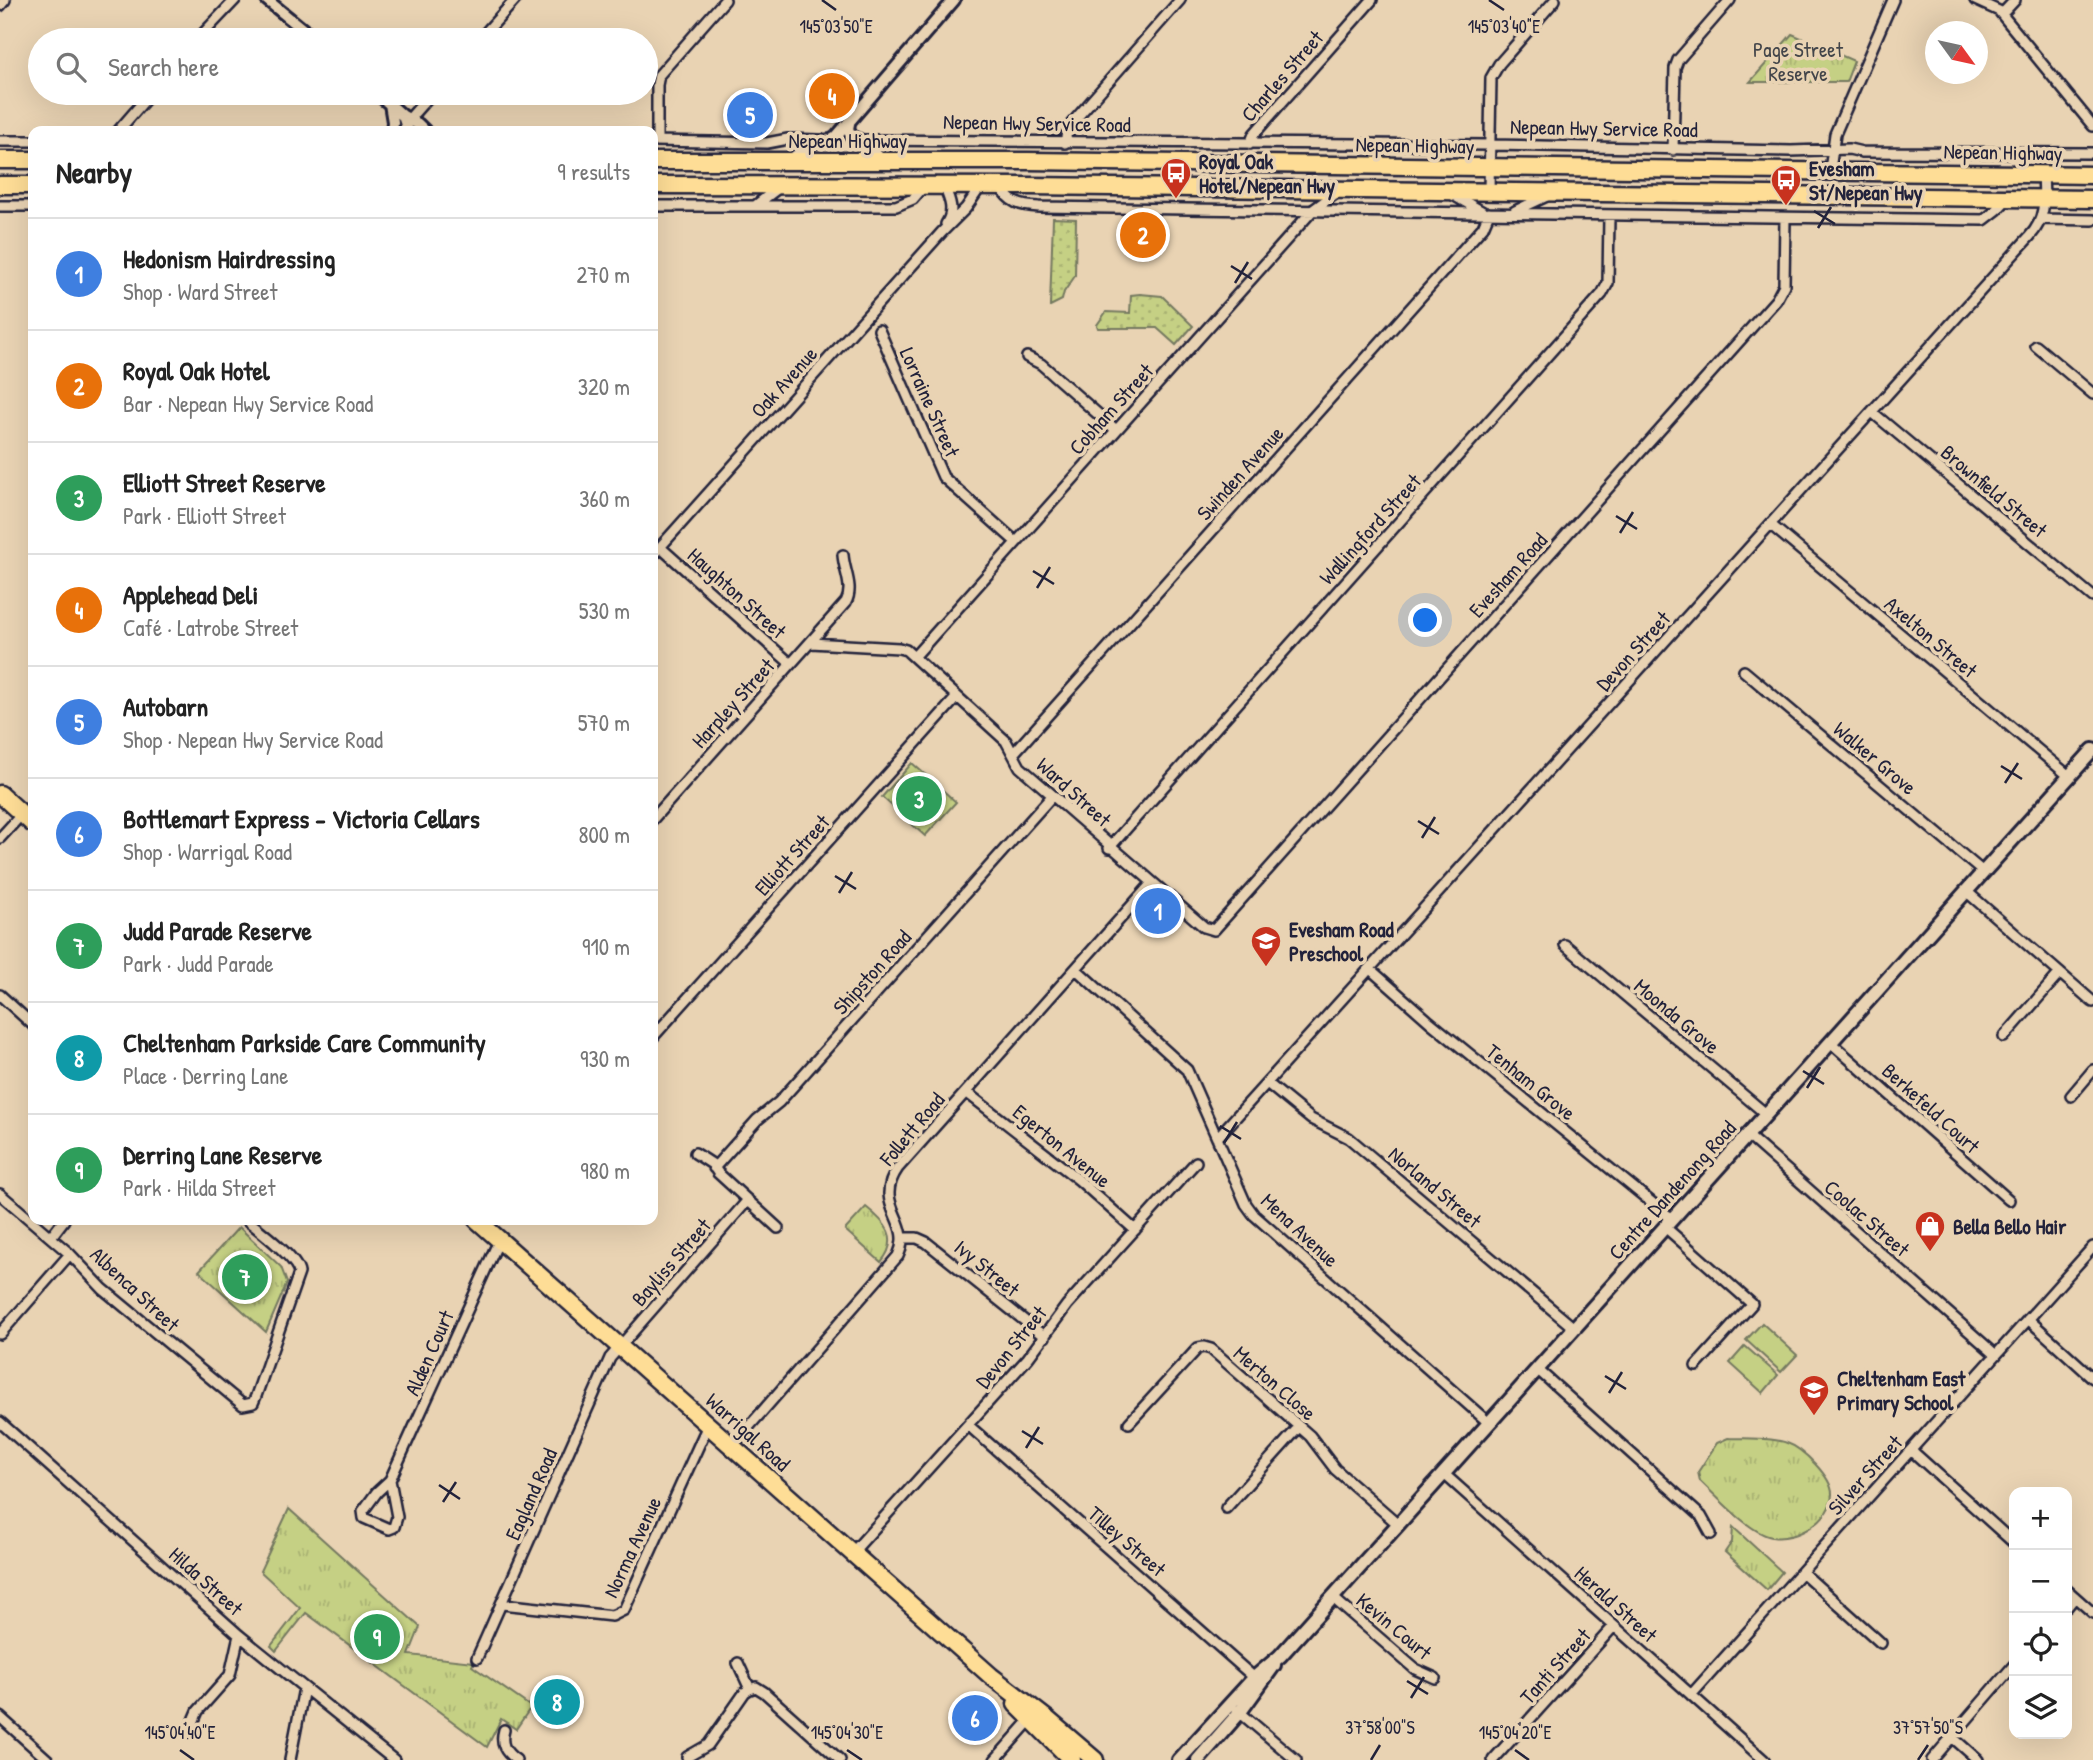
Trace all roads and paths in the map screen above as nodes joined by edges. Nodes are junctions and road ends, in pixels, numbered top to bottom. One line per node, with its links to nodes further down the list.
1 (5, 0): 14 (street)
2 (515, 0): 18 (street)
3 (725, 0): 19 (street)
4 (954, 0): 26 (street)
5 (1180, 0): 38 (street)
6 (1372, 0): 39 (street, Charles Street)
7 (1555, 0): 40 (street)
8 (1730, 0): 42 (street)
9 (1893, 0): 41 (street)
10 (1975, 0): 15 (street)
11 (2015, 0): 15 (street)
12 (271, 2): 17 (street)
13 (231, 3): 16 (street)
14 (0, 6)
15 (2002, 14): 32 (street)
16 (208, 28)
17 (302, 28)
18 (490, 28)
19 (658, 80)
20 (141, 105): 27 (street)
21 (390, 105): 28 (street)
22 (391, 105): 25 (street)
23 (420, 105): 25 (street)
24 (656, 105): 31 (street)
25 (406, 118): 29 (street); 30 (street)
26 (850, 118): 33 (street); 34 (street)
27 (122, 126)
28 (393, 126)
29 (407, 126)
30 (418, 126)
31 (656, 126)
32 (2093, 126)
33 (826, 140): 34 (street, Nepean Hwy Service Road); 37 (street, Nepean Hwy Service Road); 47 (street)
34 (860, 140): 38 (street, Nepean Hwy Service Road); 48 (street)
35 (0, 141): 36 (street)
36 (28, 141)
37 (658, 141)
38 (1065, 143): 39 (street, Nepean Hwy Service Road)
39 (1250, 144): 40 (street, Nepean Hwy Service Road)
40 (1490, 145): 42 (street, Nepean Hwy Service Road); 50 (street)
41 (1832, 149): 42 (street, Nepean Hwy Service Road); 43 (street, Nepean Hwy Service Road); 51 (street)
42 (1673, 150)
43 (2093, 153)
44 (0, 160): 45 (highway)
45 (28, 160)
46 (658, 161): 47 (highway, Nepean Highway)
47 (787, 161): 48 (highway, Nepean Highway)
48 (882, 161): 49 (highway, Nepean Highway)
49 (1028, 161): 50 (highway, Nepean Highway); 61 (highway)
50 (1490, 167): 51 (highway, Nepean Highway); 65 (street)
51 (1830, 170): 52 (highway, Nepean Highway)
52 (2043, 174): 53 (highway, Nepean Highway); 67 (street, Devon Street)
53 (2093, 175)
54 (0, 185): 55 (highway)
55 (28, 185)
56 (658, 185): 57 (highway)
57 (782, 185): 58 (highway); 73 (street)
58 (924, 186): 59 (highway); 73 (street)
59 (944, 186): 60 (highway); 81 (street, Oak Avenue)
60 (981, 186): 64 (highway); 81 (street, Oak Avenue)
61 (1028, 186): 62 (highway); 64 (highway)
62 (1341, 190): 63 (highway); 74 (street, Cobham Street)
63 (1443, 190): 65 (highway); 75 (street)
64 (1003, 191): 74 (street)
65 (1489, 191): 66 (highway)
66 (1554, 192): 68 (highway); 76 (street)
67 (2044, 198): 68 (highway); 69 (highway); 79 (street, Devon Street)
68 (2007, 199): 78 (street)
69 (2093, 199)
70 (0, 206): 71 (street)
71 (28, 206)
72 (658, 206): 73 (street)
73 (754, 206)
74 (1313, 210): 75 (street); 87 (street, Cobham Street)
75 (1487, 213): 76 (street); 100 (street, Swinden Avenue)
76 (1508, 213): 77 (street)
77 (1609, 215): 78 (street); 108 (street, Wallingford Street)
78 (1786, 218): 112 (street, Evesham Road)
79 (2041, 219): 80 (street); 86 (street, Devon Street)
80 (2093, 220)
81 (942, 232): 90 (street, Oak Avenue)
82 (878, 330): 89 (street, Lorraine Street)
83 (2036, 346): 85 (street)
84 (1027, 357): 87 (street)
85 (2093, 394)
86 (1872, 412): 88 (street, Devon Street); 93 (street, Brownfield Street)
87 (1116, 430): 89 (street, Cobham Street)
88 (1771, 525): 101 (street, Axelton Street); 115 (street, Devon Street)
89 (1016, 542): 95 (street, Cobham Street)
90 (660, 547): 91 (street, Oak Avenue); 96 (street, Haughton Street)
91 (658, 549)
92 (843, 555): 94 (street, Harpley Street)
93 (2093, 597)
94 (811, 643): 95 (street, Ward Street); 96 (street, Harpley Street)
95 (914, 657): 98 (street, Ward Street)
96 (791, 664): 104 (street, Harpley Street)
97 (1744, 671): 109 (street, Walker Grove)
98 (957, 696): 100 (street, Ward Street); 121 (street, Elliott Street)
99 (2093, 750): 101 (main road, Centre Dandenong Road)
100 (1013, 754): 103 (street, Ward Street)
101 (2069, 776): 109 (main road, Centre Dandenong Road)
102 (0, 794): 105 (highway)
103 (1052, 796): 108 (street, Ward Street); 133 (street, Shipston Road)
104 (658, 813)
105 (28, 819)
106 (28, 822): 107 (street)
107 (0, 838)
108 (1109, 848): 110 (street, Ward Street)
109 (1983, 872): 111 (main road, Centre Dandenong Road)
110 (1152, 883): 112 (street, Ward Street); 114 (street, Follett Road)
111 (1966, 891): 116 (street); 123 (main road, Centre Dandenong Road)
112 (1207, 930)
113 (1565, 945): 128 (street, Moonda Grove)
114 (1076, 969): 126 (street, Follett Road); 130 (street, Mena Avenue)
115 (1370, 969): 125 (street, Devon Street); 138 (street, Tenham Grove)
116 (2060, 973): 119 (street); 122 (street)
117 (2093, 987): 119 (street)
118 (0, 995): 120 (street)
119 (2089, 999)
120 (28, 1020)
121 (658, 1031)
122 (2004, 1037)
123 (1830, 1042): 128 (main road, Centre Dandenong Road); 136 (street, Berkefeld Court)
124 (2093, 1070): 127 (street)
125 (1267, 1083): 130 (street, Devon Street); 151 (street, Norland Street)
126 (966, 1092): 144 (street, Egerton Avenue); 146 (street, Follett Road)
127 (2071, 1096)
128 (1766, 1114): 129 (main road, Centre Dandenong Road)
129 (1747, 1135): 138 (main road, Centre Dandenong Road); 155 (street, Coolac Street)
130 (1217, 1138): 161 (street, Mena Avenue)
131 (695, 1153): 133 (street)
132 (1196, 1163): 144 (street, Devon Street)
133 (715, 1168): 135 (street)
134 (0, 1195): 137 (street, Albenca Street)
135 (748, 1200): 143 (street); 154 (street, Bayliss Street)
136 (2009, 1200)
137 (28, 1218)
138 (1669, 1223): 151 (main road, Centre Dandenong Road); 156 (street, Tenham Grove)
139 (36, 1225): 145 (street, Albenca Street)
140 (60, 1225): 145 (street)
141 (252, 1225): 149 (street, Albenca Street)
142 (487, 1225): 147 (highway, Warrigal Road)
143 (778, 1228)
144 (1135, 1230): 153 (street, Devon Street)
145 (51, 1237): 149 (street, Albenca Street)
146 (903, 1238): 153 (street, Ivy Street); 165 (street)
147 (501, 1241): 154 (highway, Warrigal Road); 168 (street, Alden Court)
148 (2093, 1247): 150 (street, Silver Street)
149 (70, 1254): 152 (street)
150 (2028, 1319): 155 (street, Silver Street); 158 (street)
151 (1574, 1328): 157 (main road, Centre Dandenong Road)
152 (0, 1334)
153 (1045, 1337): 163 (street, Devon Street)
154 (619, 1346): 162 (highway, Warrigal Road); 179 (street, Eagland Road)
155 (1996, 1355): 166 (street, Silver Street)
156 (1696, 1366)
157 (1537, 1369): 161 (main road, Centre Dandenong Road); 171 (street)
158 (2093, 1378)
159 (0, 1422): 182 (street, Hilda Street)
160 (1129, 1423): 164 (street, Merton Close)
161 (1489, 1423): 167 (main road, Centre Dandenong Road)
162 (708, 1425): 165 (highway, Warrigal Road); 179 (street, Norma Avenue)
163 (968, 1425): 173 (street, Devon Street); 188 (street, Tilley Street)
164 (1299, 1427): 169 (street); 170 (street, Merton Close)
165 (732, 1446): 173 (highway, Warrigal Road)
166 (1911, 1450): 172 (street); 174 (street, Silver Street)
167 (1443, 1473): 170 (main road, Centre Dandenong Road); 181 (street, Herald Street)
168 (390, 1480): 168 (street, Alden Court)
169 (1226, 1507)
170 (1398, 1524): 176 (main road, Centre Dandenong Road)
171 (1711, 1534)
172 (2009, 1538)
173 (852, 1553): 193 (highway, Warrigal Road)
174 (1802, 1572): 183 (street); 191 (street, Silver Street)
175 (2072, 1594): 177 (street)
176 (1332, 1597): 187 (street, Kevin Court); 188 (main road, Centre Dandenong Road)
177 (2075, 1597): 178 (street); 180 (street)
178 (2072, 1601)
179 (502, 1604): 184 (street, Eagland Road)
180 (2093, 1613)
181 (1614, 1626): 191 (street, Herald Street); 210 (street, Tanti Street)
182 (239, 1635): 189 (street, Hilda Street); 196 (street)
183 (1881, 1643)
184 (477, 1658)
185 (738, 1663): 190 (street)
186 (2009, 1671): 197 (street)
187 (1435, 1678)
188 (1258, 1681): 192 (main road, Centre Dandenong Road)
189 (304, 1688): 199 (street, Hilda Street); 202 (street)
190 (750, 1689): 198 (street); 200 (street)
191 (1691, 1695): 211 (street, Herald Street)
192 (1235, 1708): 207 (main road, Centre Dandenong Road); 208 (main road, Centre Dandenong Road); 209 (street)
193 (1034, 1716): 204 (street); 205 (highway, Warrigal Road); 206 (highway, Warrigal Road)
194 (0, 1717): 201 (street)
195 (504, 1730): 203 (street)
196 (189, 1732)
197 (1951, 1736): 212 (street); 213 (street)
198 (687, 1757)
199 (391, 1759)
200 (837, 1759)
201 (48, 1760)
202 (290, 1760)
203 (516, 1760)
204 (995, 1760)
205 (1073, 1760)
206 (1095, 1760)
207 (1179, 1760)
208 (1198, 1760)
209 (1296, 1760)
210 (1493, 1760)
211 (1764, 1760)
212 (1932, 1760)
213 (1978, 1760)

